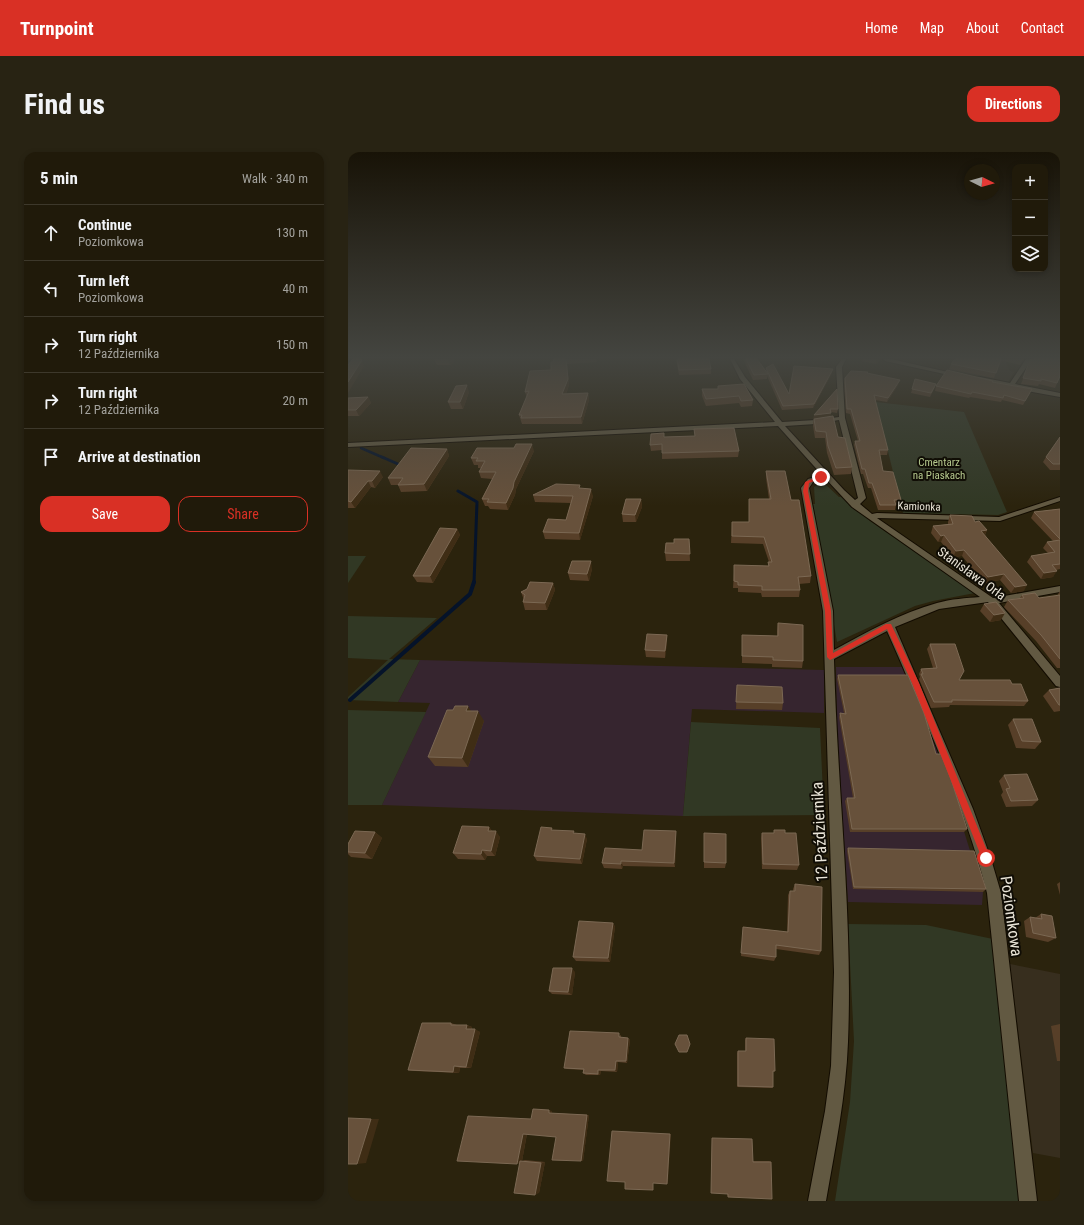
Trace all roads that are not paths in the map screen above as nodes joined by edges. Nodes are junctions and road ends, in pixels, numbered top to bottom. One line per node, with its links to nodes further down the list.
1 (767, 408): 4 (street, Stanisława Orła)
2 (841, 408): 3 (street)
3 (842, 418): 4 (street); 8 (street)
4 (780, 424): 5 (street); 6 (street, Stanisława Orła)
5 (348, 445)
6 (826, 476): 8 (street, Stanisława Orła); 13 (street, 12 Października)
7 (1060, 499): 9 (street, Kamionka)
8 (855, 505): 9 (street, Stanisława Orła)
9 (871, 517): 11 (street, Stanisława Orła)
10 (1060, 588): 11 (street)
11 (991, 600): 12 (street); 14 (street, Stanisława Orła)
12 (888, 625): 13 (street); 16 (street, Poziomkowa)
13 (830, 657): 15 (street, 12 Października)
14 (1060, 682)
15 (817, 1201)
16 (1028, 1201)

